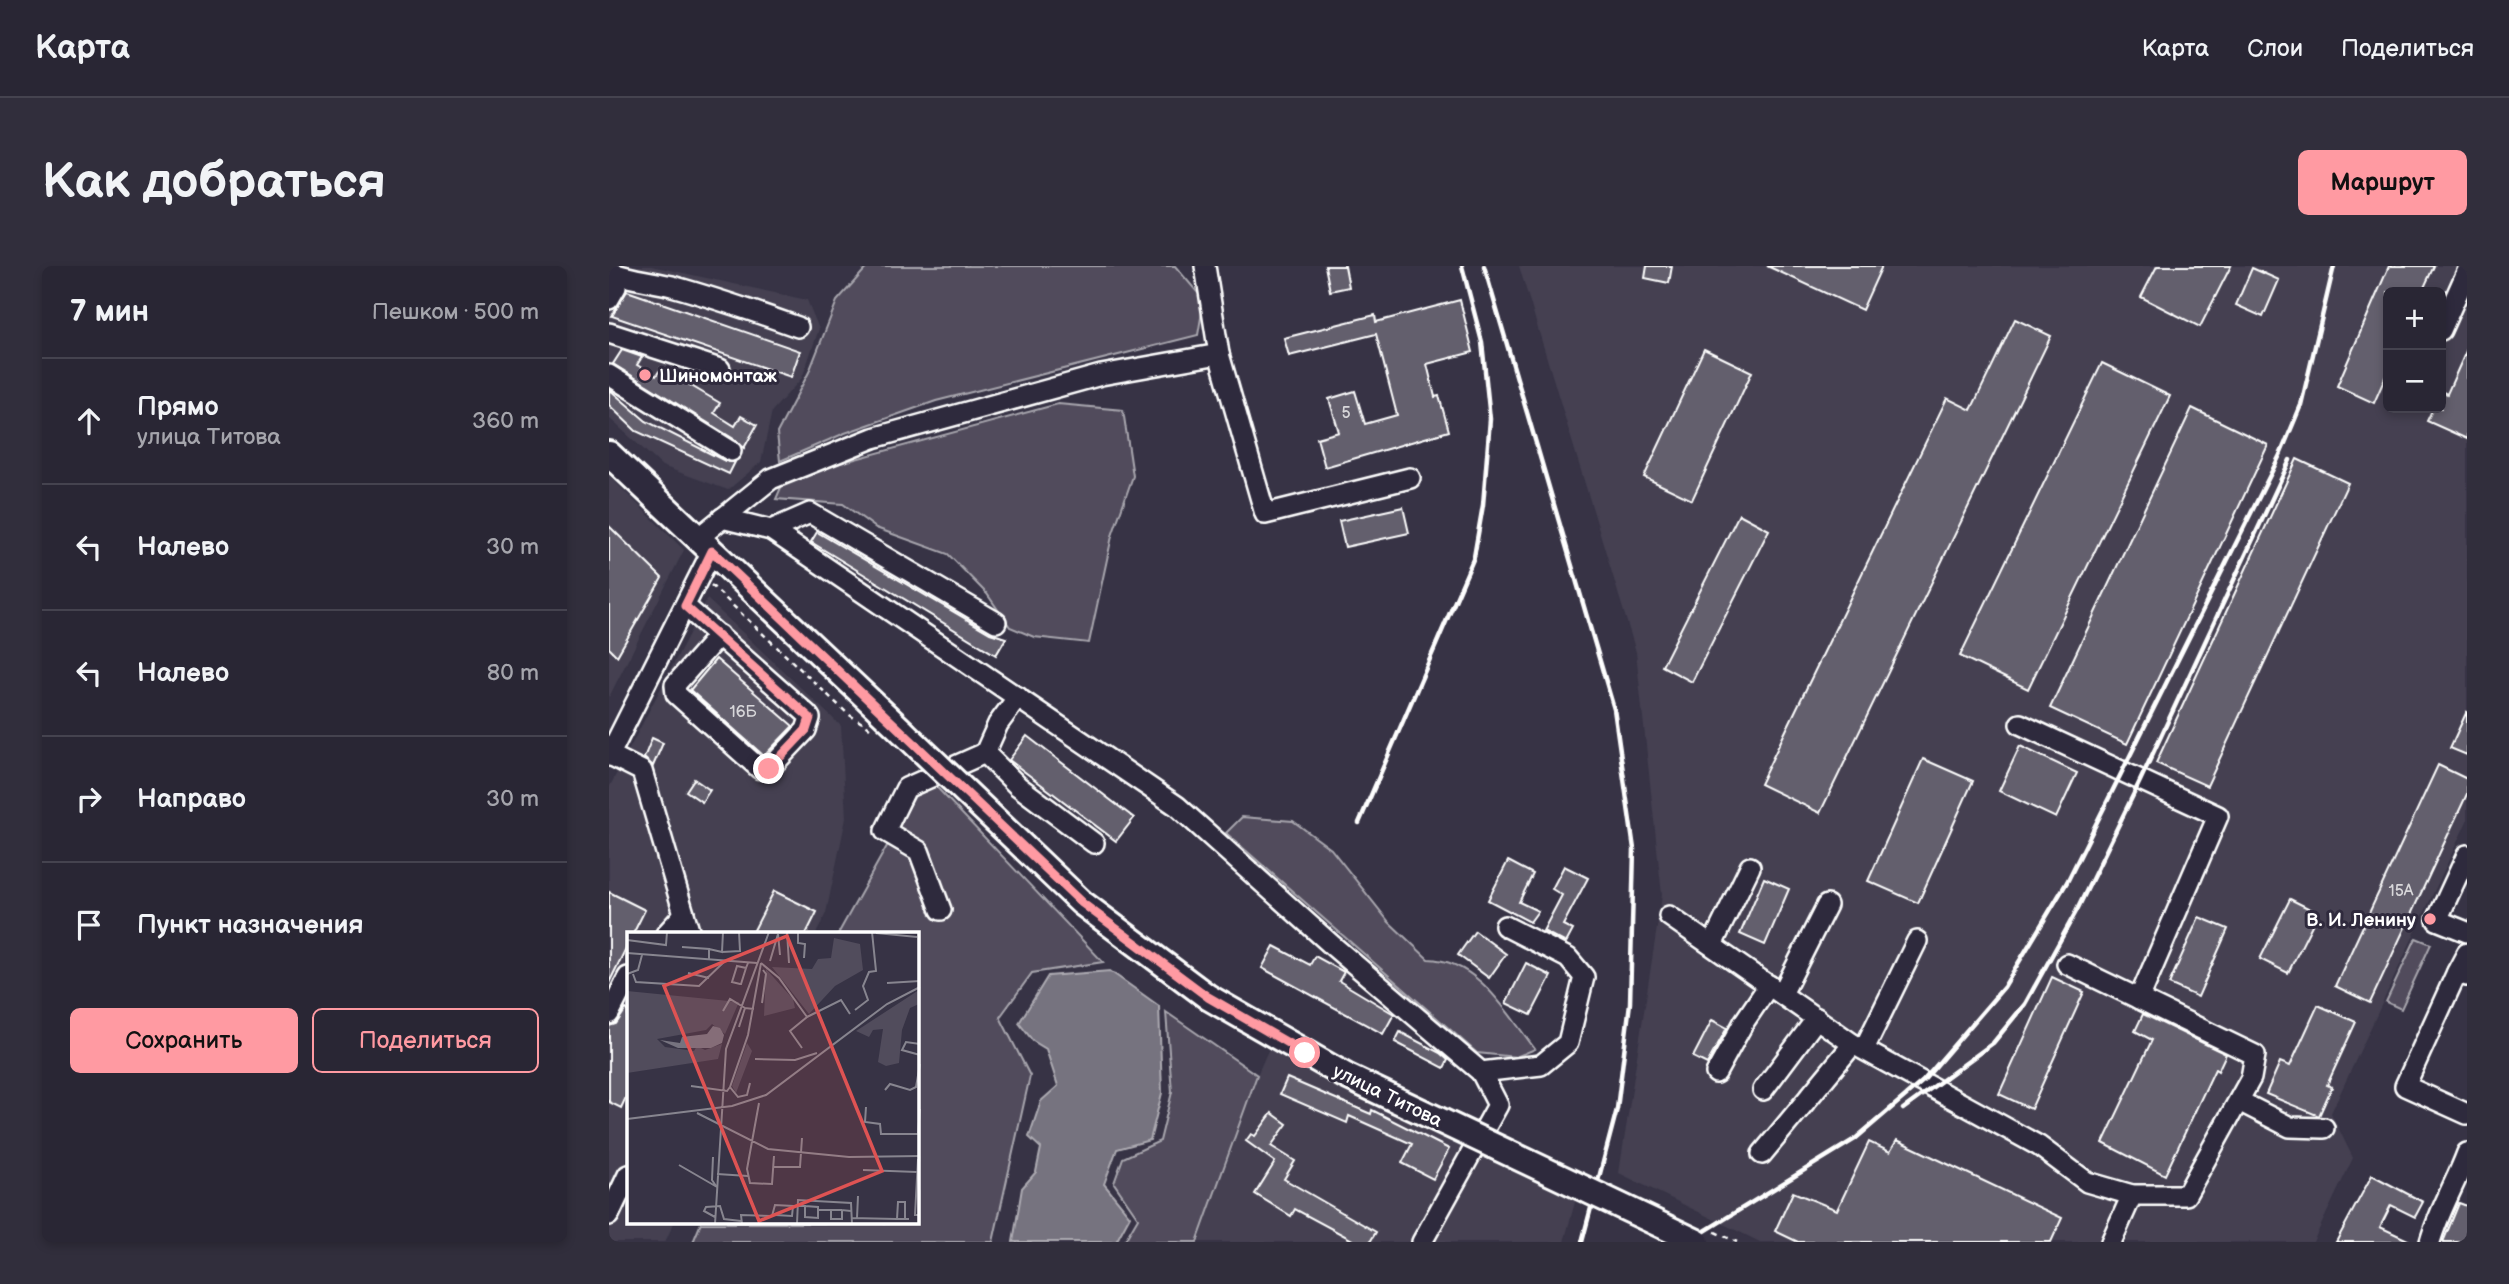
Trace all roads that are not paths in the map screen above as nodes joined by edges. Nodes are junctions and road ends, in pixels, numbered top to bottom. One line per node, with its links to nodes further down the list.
1 (1205, 266): 8 (street)
2 (2467, 272): 5 (street)
3 (613, 273): 4 (street); 6 (street)
4 (609, 299)
5 (2446, 319)
6 (798, 327)
7 (609, 332): 9 (street)
8 (1219, 354): 13 (street); 14 (street)
9 (720, 369)
10 (609, 375): 11 (street)
11 (731, 451)
12 (609, 454): 16 (main road, улица Титова)
13 (1410, 478)
14 (722, 517): 15 (street); 16 (street)
15 (771, 530): 18 (street); 20 (street)
16 (705, 545): 17 (street); 57 (main road, улица Титова, bridge)
17 (685, 606): 19 (street); 23 (street)
18 (996, 622)
19 (719, 635): 19 (street)
20 (1019, 697): 22 (street); 46 (street)
21 (2020, 724): 42 (street)
22 (985, 753): 24 (street); 28 (street)
23 (609, 756): 29 (street)
24 (1094, 843)
25 (2467, 855): 34 (street)
26 (1750, 867): 36 (street)
27 (1827, 905): 41 (street)
28 (941, 910)
29 (684, 914): 32 (street); 33 (street)
30 (1669, 916): 36 (street)
31 (1505, 926): 46 (street)
32 (668, 932)
33 (688, 932)
34 (2467, 932)
35 (1917, 941): 45 (street)
36 (1712, 945): 41 (street)
37 (2467, 953): 39 (street)
38 (2067, 964): 42 (street)
39 (2462, 974): 50 (street)
40 (627, 979): 43 (street)
41 (1776, 990): 44 (street); 47 (street)
42 (2139, 999): 49 (street)
43 (609, 1014)
44 (1817, 1018): 45 (street); 48 (street)
45 (1859, 1046): 52 (street); 55 (street)
46 (1481, 1072): 58 (street)
47 (1716, 1073)
48 (1763, 1090)
49 (2239, 1101): 51 (street); 55 (street)
50 (2467, 1114)
51 (2324, 1128)
52 (1762, 1154)
53 (2466, 1165): 60 (street)
54 (627, 1177): 56 (street)
55 (2132, 1195): 59 (street)
56 (609, 1215)
57 (1705, 1237)
58 (1422, 1242)
59 (2111, 1242)
60 (2430, 1242)

